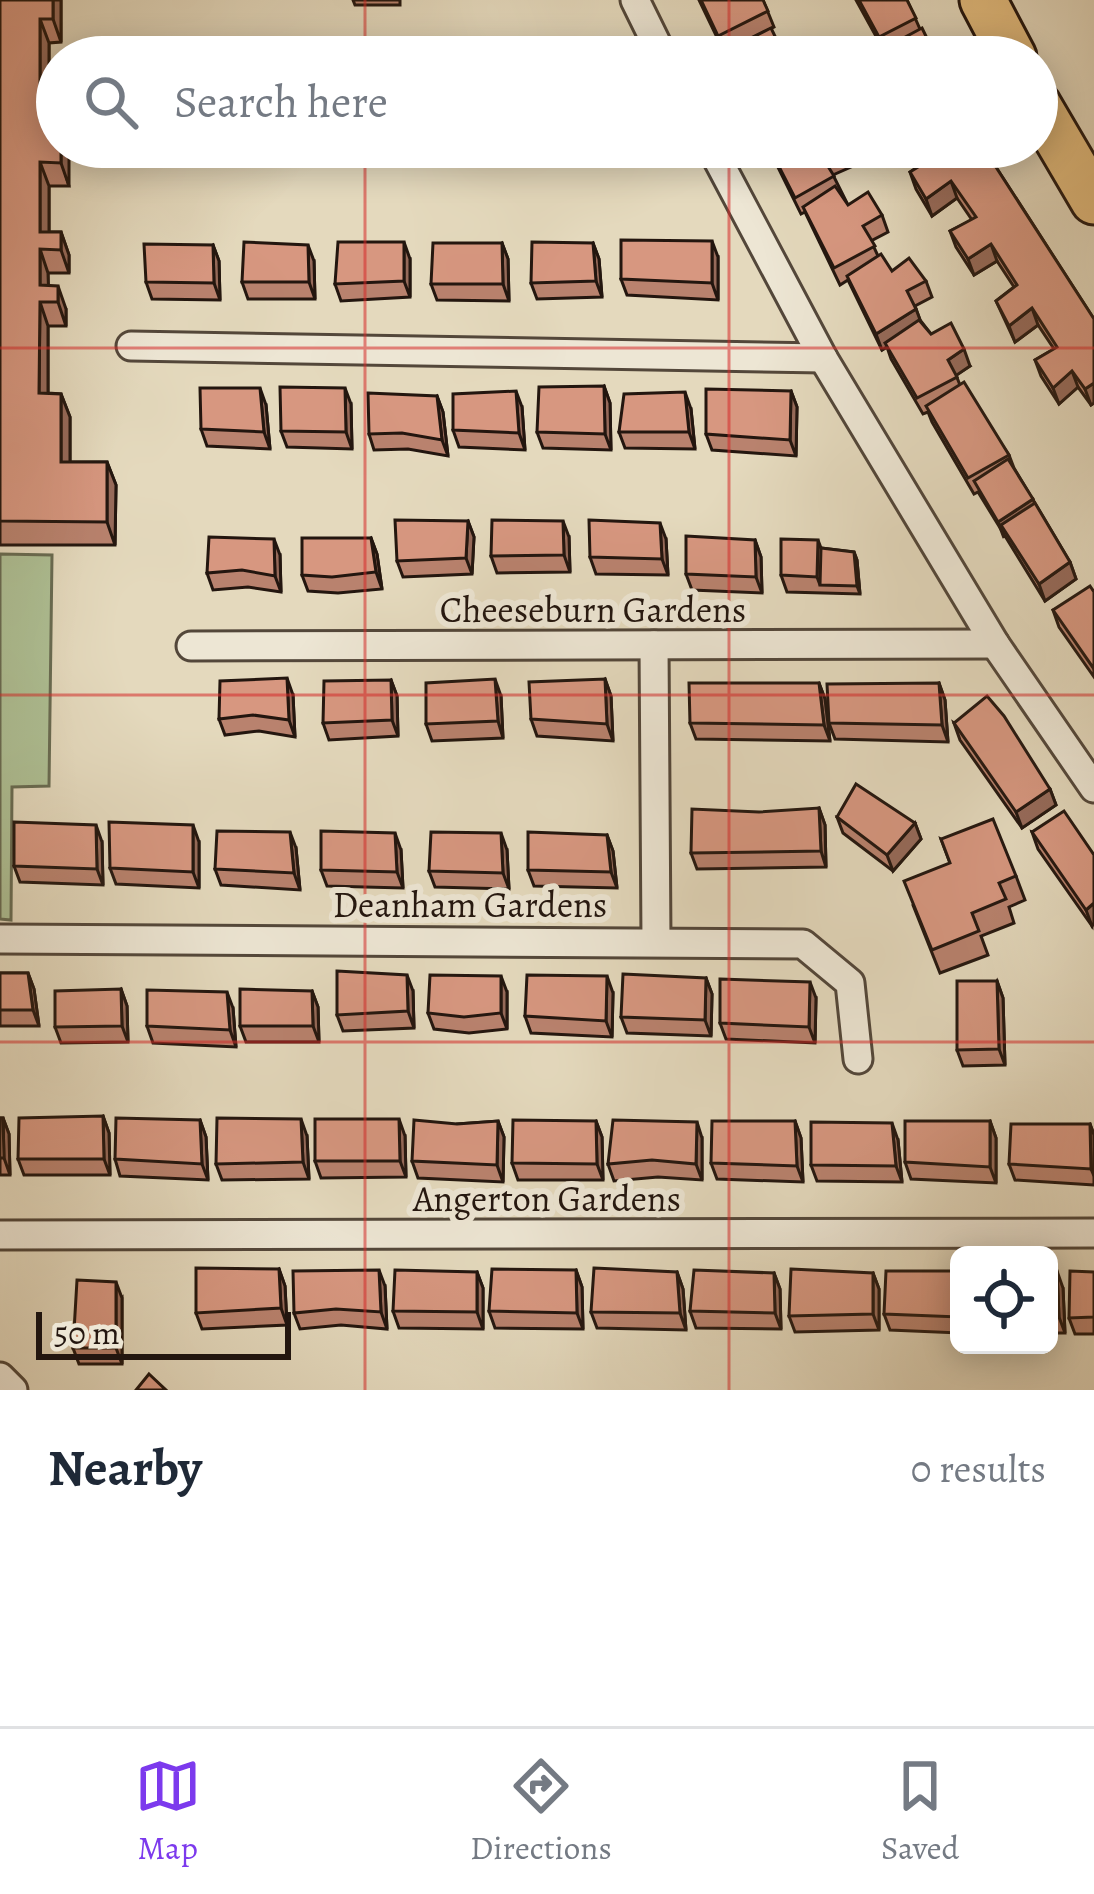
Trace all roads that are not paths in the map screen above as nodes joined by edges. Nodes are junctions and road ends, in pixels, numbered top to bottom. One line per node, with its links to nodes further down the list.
1 (635, 0): 3 (street)
2 (983, 0): 4 (main road)
3 (653, 36)
4 (1001, 36)
5 (1058, 137): 7 (main road)
6 (722, 168): 9 (street)
7 (1091, 189)
8 (130, 346): 9 (street)
9 (824, 358): 10 (street)
10 (995, 644): 11 (street, Cheeseburn Gardens); 13 (street)
11 (654, 645): 12 (street, Cheeseburn Gardens); 15 (street)
12 (191, 646)
13 (1094, 788)
14 (0, 939): 15 (street, Deanham Gardens)
15 (656, 941): 16 (street, Deanham Gardens)
16 (858, 1059)
17 (1094, 1233): 18 (street, Angerton Gardens)
18 (0, 1235)
19 (0, 1377): 20 (street)
20 (13, 1390)

